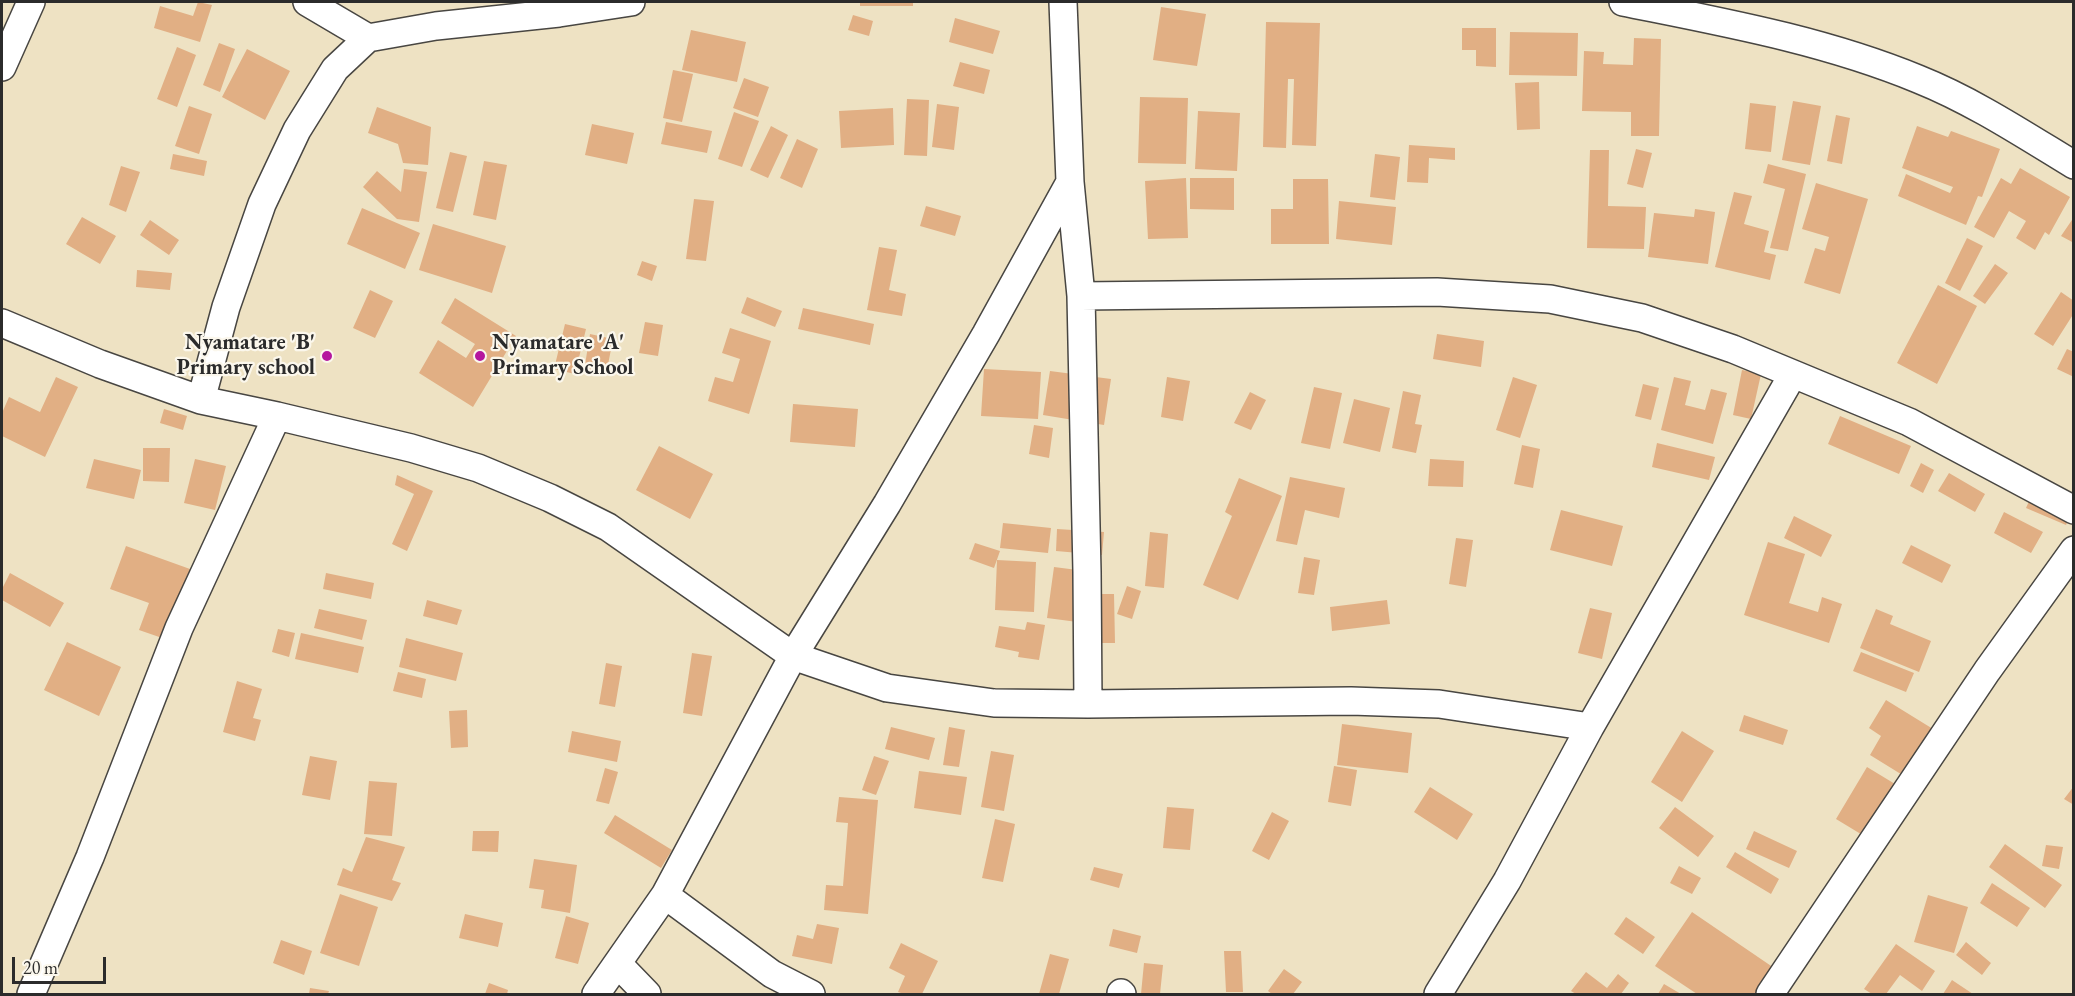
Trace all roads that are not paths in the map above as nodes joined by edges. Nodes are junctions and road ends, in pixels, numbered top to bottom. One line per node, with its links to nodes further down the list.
1 (31, 2): 7 (street)
2 (307, 2): 6 (street)
3 (631, 2): 6 (street)
4 (1063, 2): 9 (street)
5 (1623, 2): 8 (street)
6 (368, 38): 13 (street)
7 (2, 68)
8 (2073, 165)
9 (1070, 182): 10 (street); 17 (street)
10 (1081, 296): 12 (street); 18 (street)
11 (2, 323): 13 (street)
12 (1792, 374): 15 (street); 19 (street)
13 (201, 400): 14 (street)
14 (277, 416): 17 (street); 22 (street)
15 (2073, 510)
16 (2073, 550): 27 (street)
17 (793, 656): 18 (street); 20 (street)
18 (1088, 704): 19 (street)
19 (1590, 727): 26 (street)
20 (665, 895): 21 (street); 25 (street)
21 (618, 964): 23 (street); 24 (street)
22 (31, 994)
23 (596, 994)
24 (646, 994)
25 (811, 994)
26 (1438, 994)
27 (1770, 994)

